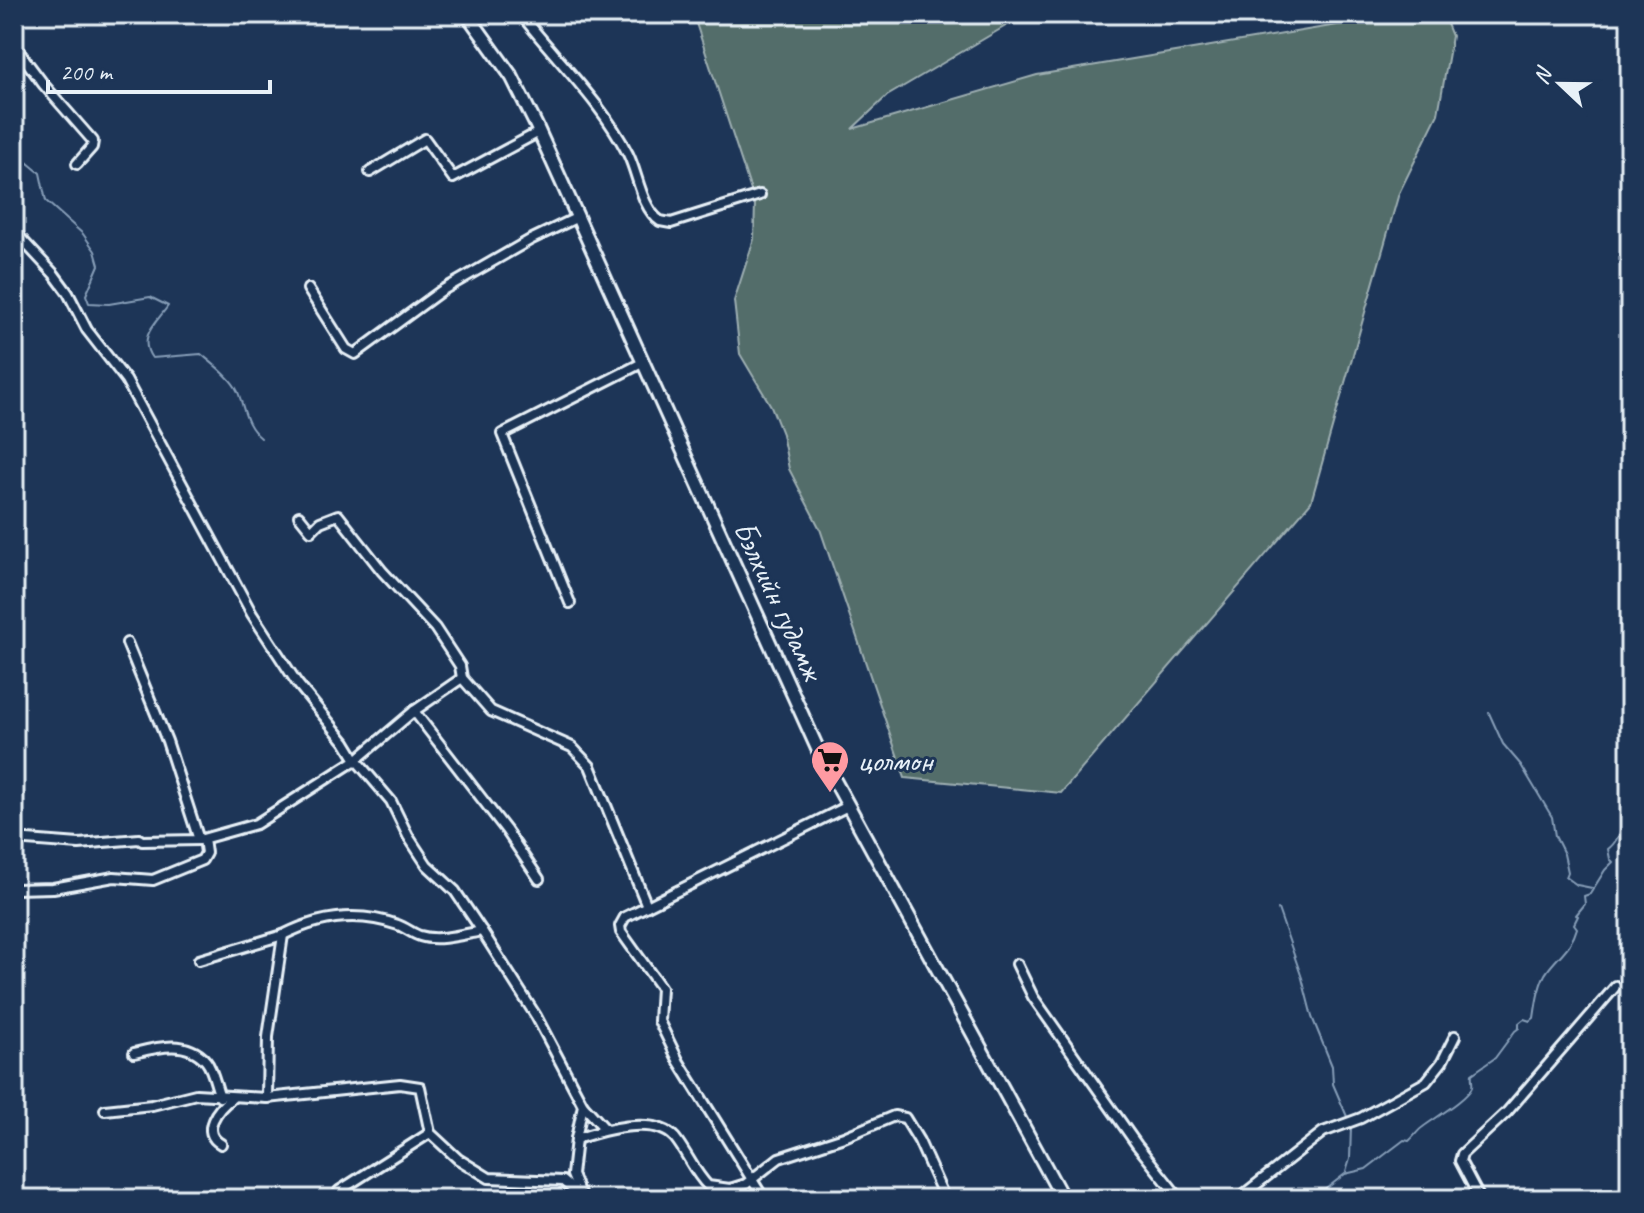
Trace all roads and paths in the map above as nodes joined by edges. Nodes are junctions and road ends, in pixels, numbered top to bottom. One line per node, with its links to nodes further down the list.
1 (467, 14): 4 (main road, Бэлхийн гудамж)
2 (521, 14): 7 (street)
3 (14, 45): 5 (street)
4 (539, 132): 6 (street); 8 (main road, Бэлхийн гудамж)
5 (77, 164)
6 (370, 172)
7 (760, 195)
8 (576, 218): 10 (street); 11 (main road, Бэлхийн гудамж)
9 (14, 231): 17 (street)
10 (308, 289)
11 (644, 362): 13 (street); 18 (main road, Бэлхийн гудамж)
12 (299, 516): 15 (street)
13 (570, 603)
14 (127, 643): 20 (street)
15 (462, 678): 16 (street); 23 (street)
16 (414, 711): 17 (street); 21 (street)
17 (356, 760): 20 (street); 24 (street)
18 (848, 806): 23 (street); 46 (main road, Бэлхийн гудамж)
19 (14, 839): 20 (street)
20 (202, 840): 22 (street)
21 (539, 879)
22 (14, 889)
23 (647, 906): 40 (street)
24 (482, 931): 25 (street); 34 (street)
25 (283, 935): 26 (street); 33 (street)
26 (199, 960)
27 (1017, 964): 47 (street)
28 (1616, 986): 49 (street)
29 (1455, 1036): 48 (street)
30 (134, 1053): 31 (street)
31 (220, 1097): 32 (street); 35 (street)
32 (233, 1097): 33 (street); 39 (street)
33 (267, 1098): 37 (street)
34 (583, 1105): 36 (street); 38 (street)
35 (105, 1110)
36 (605, 1129): 38 (street); 40 (street)
37 (430, 1133): 41 (street); 43 (street)
38 (576, 1139): 43 (street)
39 (221, 1144)
40 (754, 1180): 44 (street); 45 (street)
41 (339, 1191)
42 (1630, 1195): 50 (street)
43 (582, 1198)
44 (764, 1199)
45 (945, 1199)
46 (1063, 1199)
47 (1180, 1199)
48 (1238, 1199)
49 (1480, 1199)
50 (1624, 1199)

